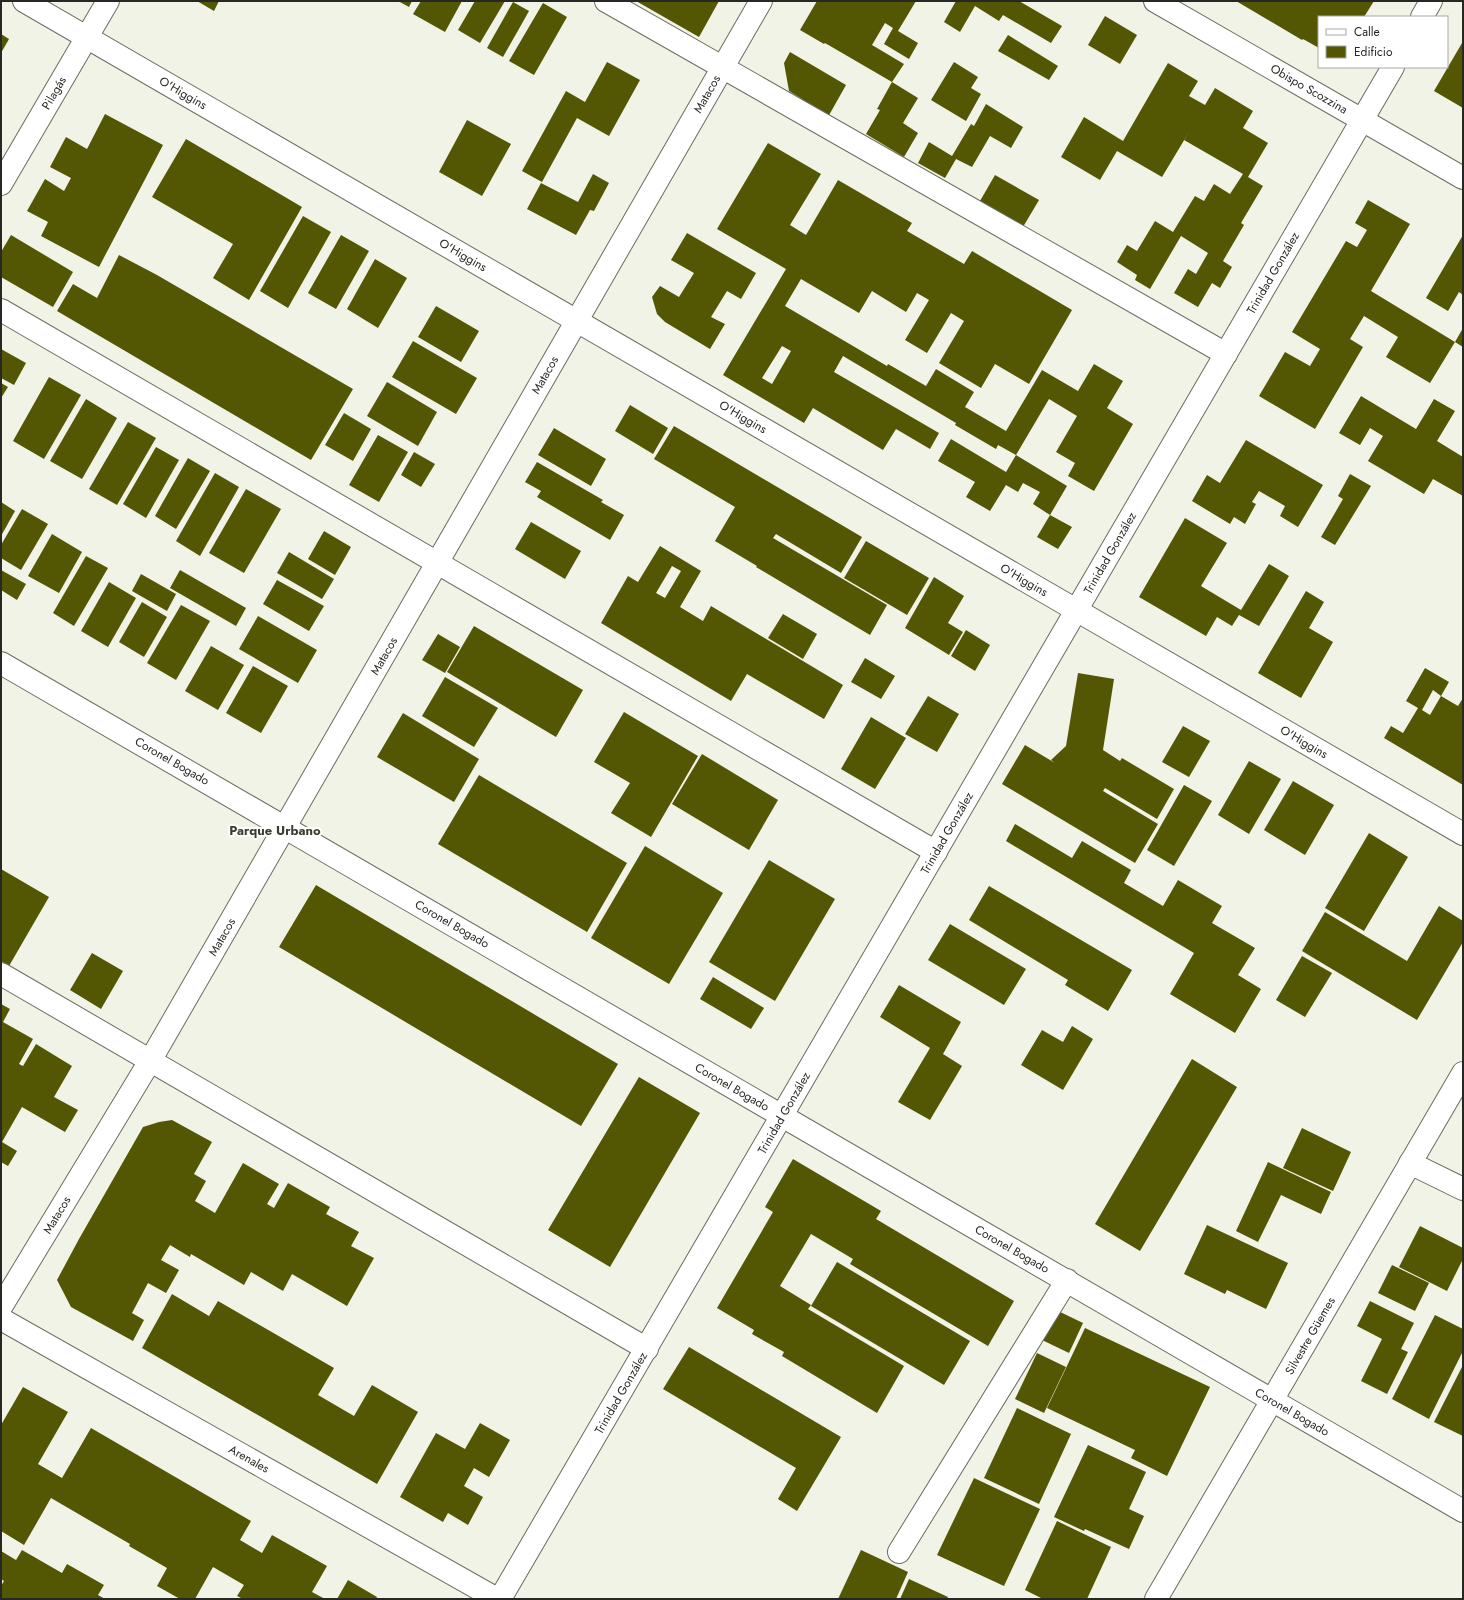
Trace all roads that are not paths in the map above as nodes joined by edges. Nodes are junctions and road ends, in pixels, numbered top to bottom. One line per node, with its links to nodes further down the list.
1 (24, 1): 8 (street, O'Higgins)
2 (108, 1): 8 (street, Pilagás)
3 (606, 1): 9 (street)
4 (761, 1): 9 (street, Matacos)
5 (1155, 1): 11 (street, Obispo Scozzina)
6 (1431, 1): 7 (street)
7 (1423, 16)
8 (86, 37): 13 (street, Pilagás); 15 (street, O'Higgins)
9 (723, 67): 15 (street, Matacos); 16 (street)
10 (1392, 68): 11 (street, Trinidad González)
11 (1362, 120): 12 (street, Obispo Scozzina); 16 (street, Trinidad González)
12 (1463, 178)
13 (1, 184)
14 (1, 310): 17 (street)
15 (577, 321): 17 (street, Matacos); 18 (street, O'Higgins)
16 (1226, 354): 18 (street, Trinidad González)
17 (437, 563): 20 (street, Matacos); 22 (street)
18 (1077, 610): 21 (street, O'Higgins); 22 (street, Trinidad González)
19 (1, 662): 20 (street, Coronel Bogado)
20 (285, 827): 24 (street, Matacos); 26 (street, Coronel Bogado)
21 (1463, 834)
22 (936, 852): 26 (street, Trinidad González)
23 (1, 974): 24 (street)
24 (150, 1061): 30 (street, Matacos); 32 (street)
25 (1463, 1073): 27 (street, Silvestre Güemes)
26 (782, 1116): 29 (street, Coronel Bogado); 32 (street, Trinidad González)
27 (1410, 1163): 28 (street); 33 (street, Silvestre Güemes)
28 (1463, 1188)
29 (1067, 1280): 33 (street, Coronel Bogado); 35 (street)
30 (1, 1308)
31 (1, 1319): 36 (street, Arenales)
32 (647, 1349): 37 (street, Trinidad González)
33 (1273, 1400): 34 (street, Coronel Bogado); 38 (street, Silvestre Güemes)
34 (1463, 1511)
35 (899, 1552)
36 (497, 1599)
37 (500, 1599)
38 (1156, 1599)

